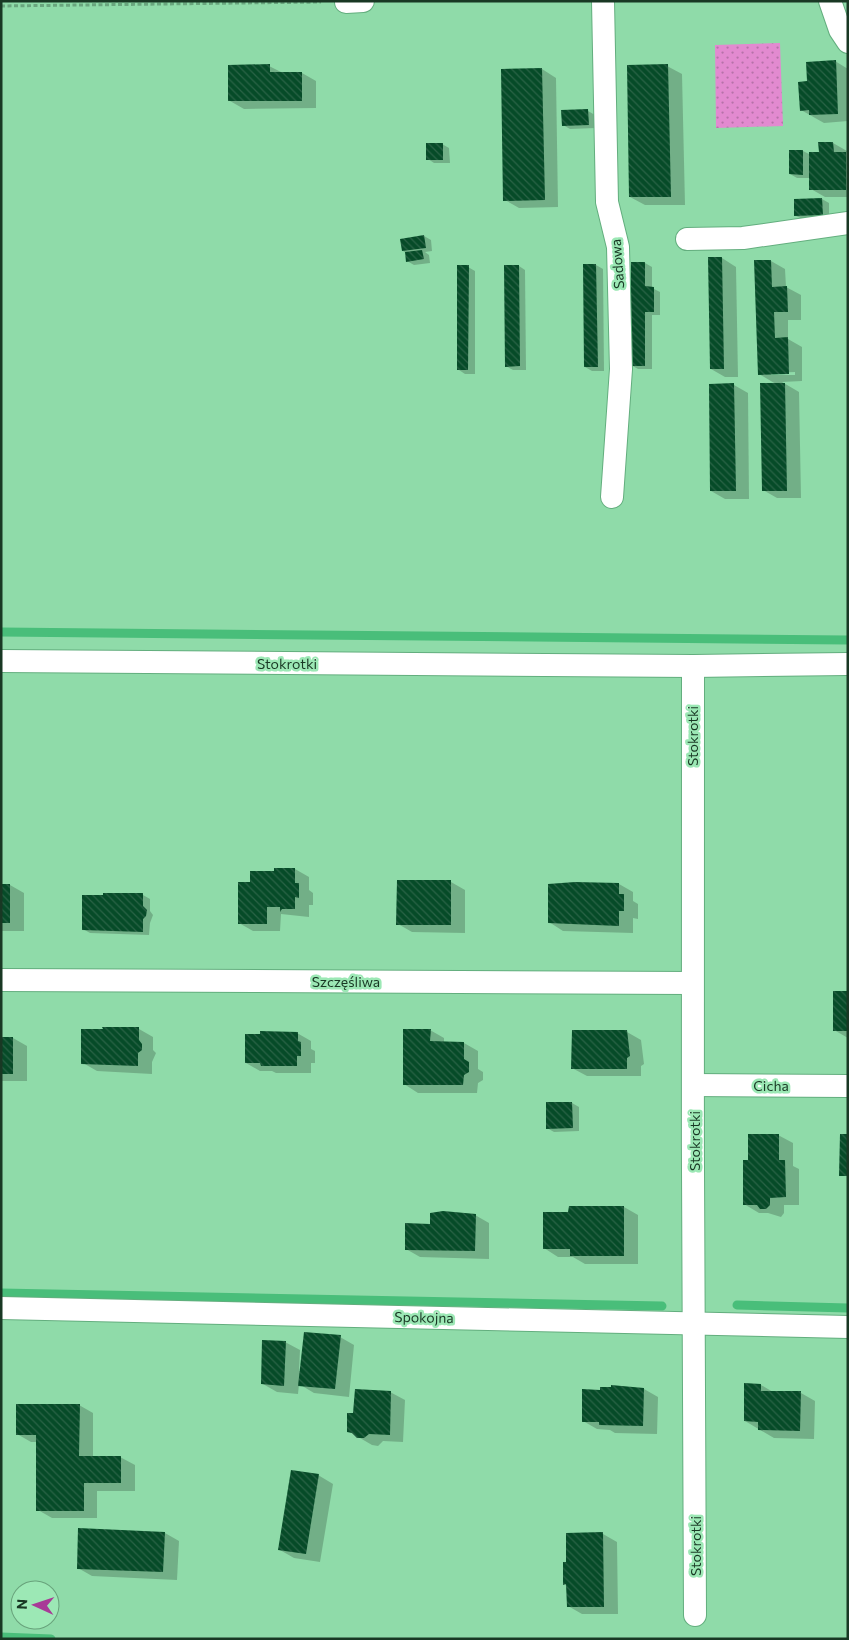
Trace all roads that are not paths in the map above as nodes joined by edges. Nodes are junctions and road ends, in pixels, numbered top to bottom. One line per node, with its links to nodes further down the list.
1 (363, 1): 4 (street)
2 (603, 1): 8 (street, Sadowa)
3 (830, 1): 5 (street)
4 (346, 2)
5 (848, 42)
6 (848, 223): 7 (street)
7 (688, 239)
8 (612, 497)
9 (1, 661): 11 (street, Stokrotki)
10 (848, 664): 11 (street, Stokrotki)
11 (693, 666): 13 (street, Stokrotki)
12 (1, 980): 13 (street, Szczęśliwa)
13 (690, 983): 14 (street, Stokrotki)
14 (693, 1085): 15 (street, Cicha); 17 (street, Stokrotki)
15 (848, 1086)
16 (1, 1308): 17 (street, Spokojna)
17 (694, 1323): 18 (street, Spokojna); 19 (street, Stokrotki)
18 (848, 1326)
19 (695, 1615)

